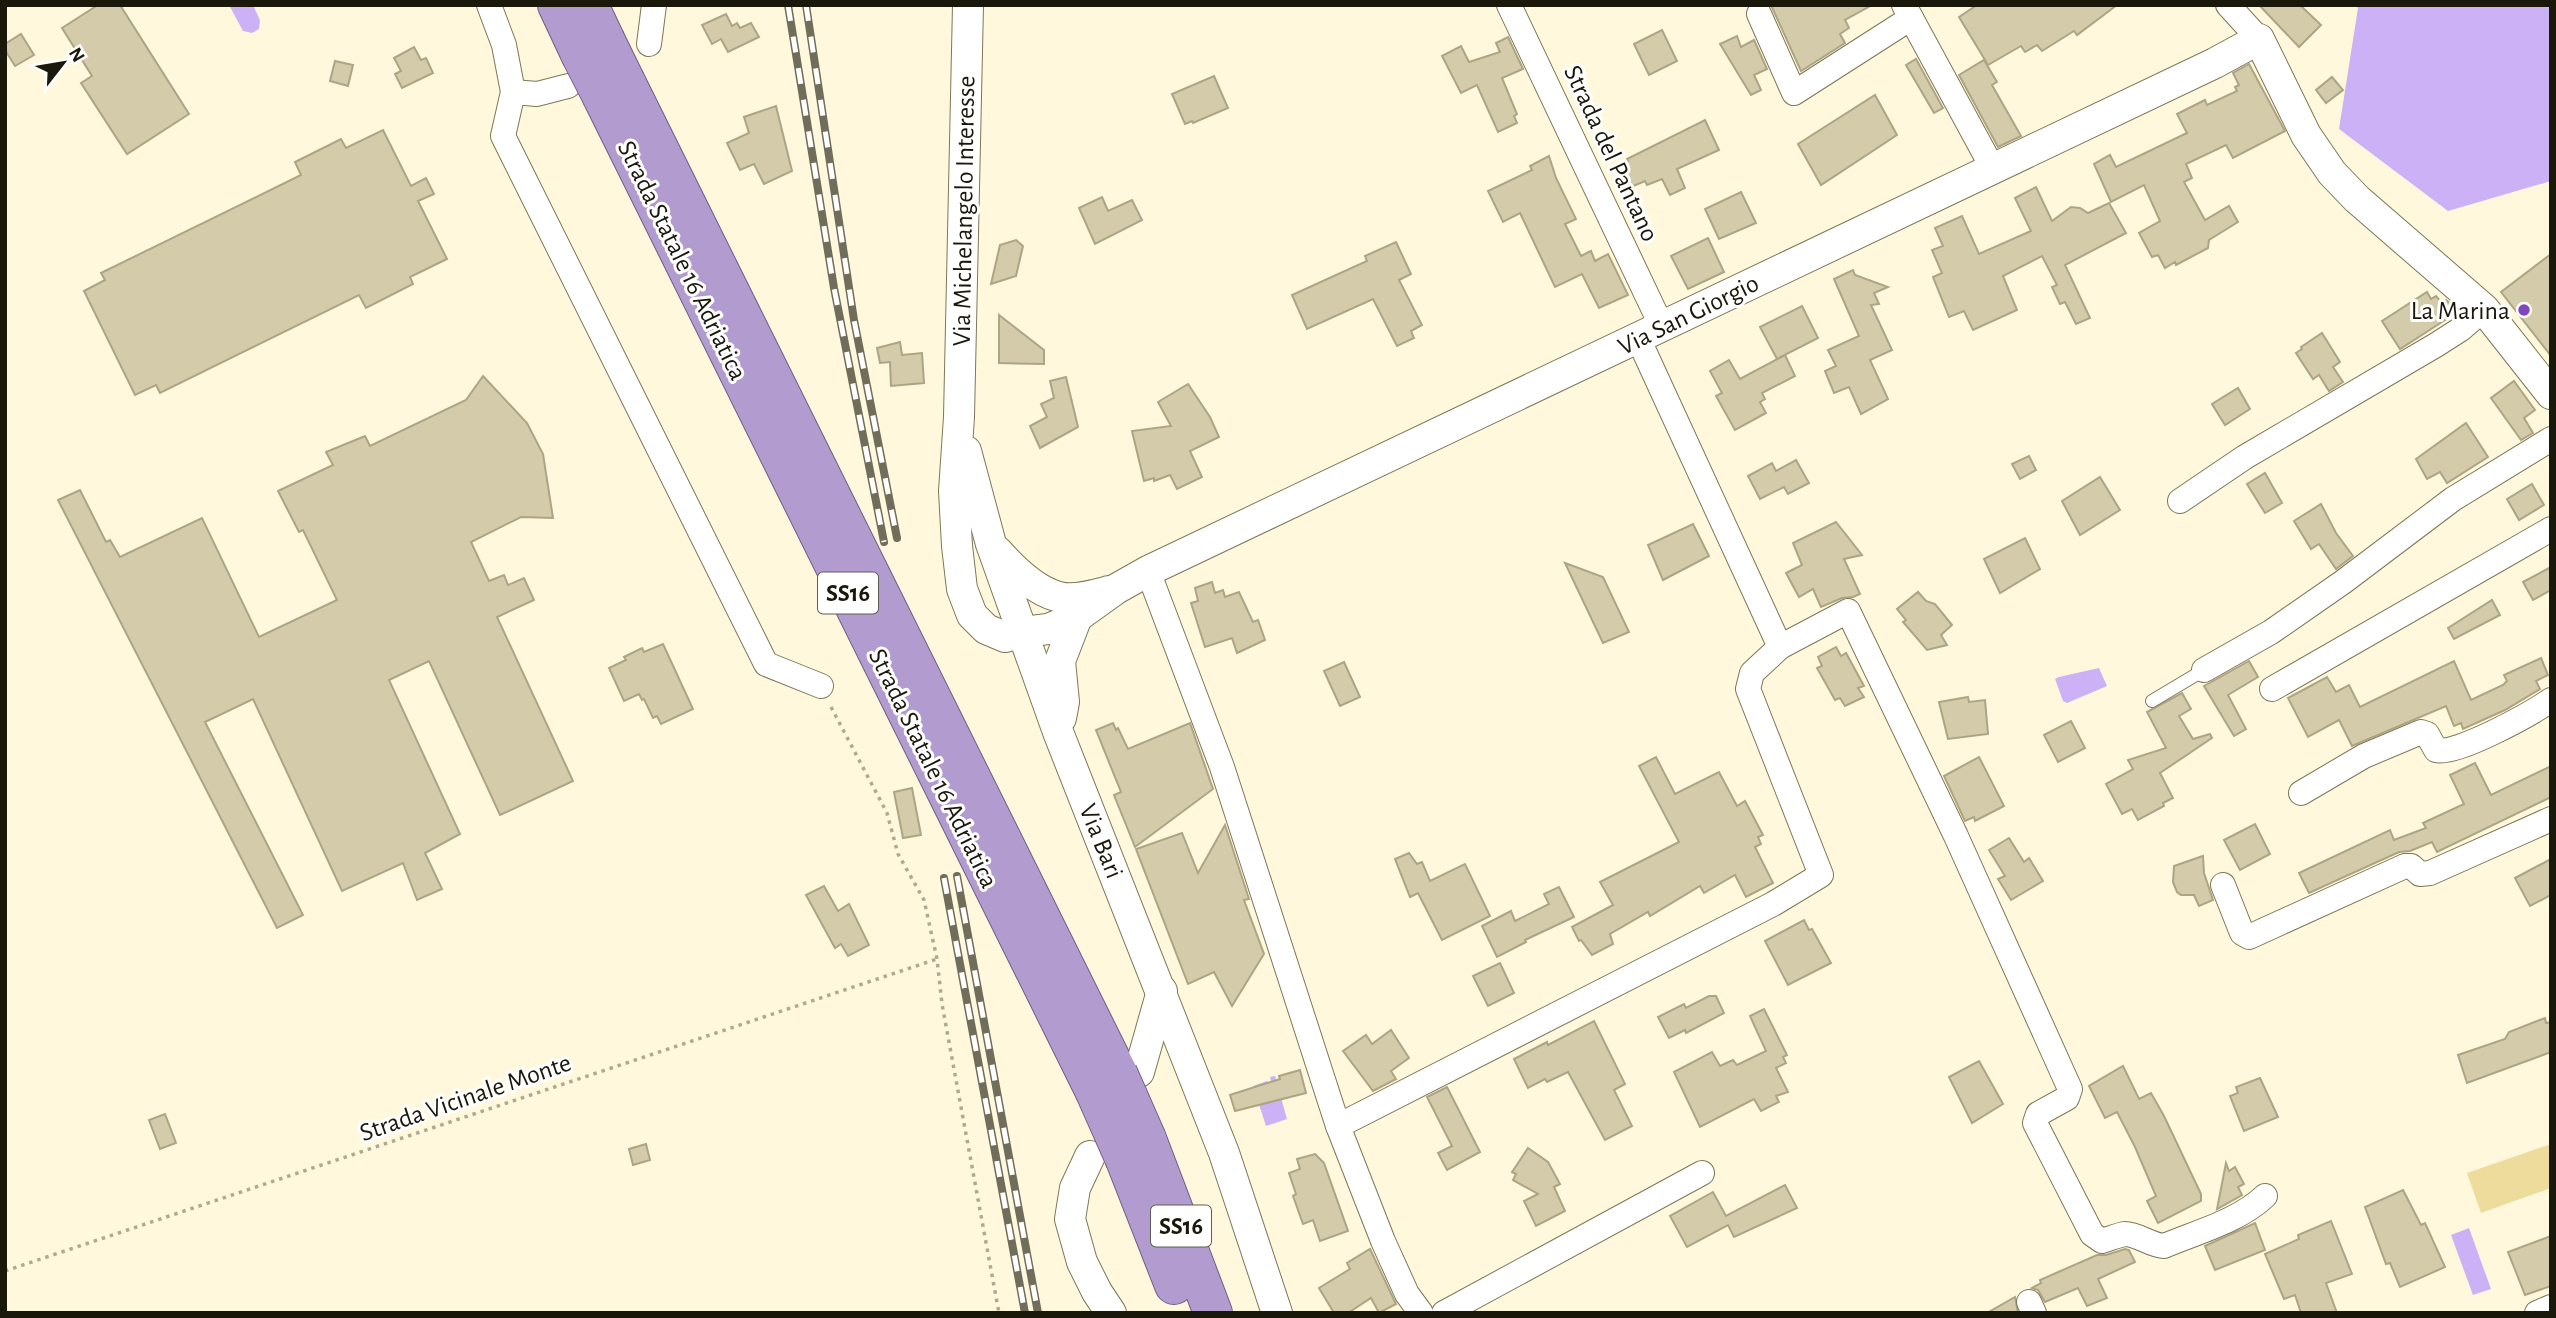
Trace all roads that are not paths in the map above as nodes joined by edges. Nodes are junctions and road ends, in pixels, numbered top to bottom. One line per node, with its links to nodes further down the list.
1 (489, 5): 12 (street)
2 (557, 5): 11 (highway, Strada Statale 16 Adriatica / SS16)
3 (654, 5): 10 (street)
4 (968, 5): 17 (street, Via Michelangelo Interesse)
5 (1509, 5): 15 (street, Strada del Pantano)
6 (2228, 5): 9 (street)
7 (1907, 12): 8 (street); 13 (street)
8 (1759, 14)
9 (2259, 39): 13 (street, Via San Giorgio); 14 (street)
10 (649, 44)
11 (595, 61): 12 (street); 37 (highway, Strada Statale 16 Adriatica / SS16)
12 (513, 92): 27 (street)
13 (1992, 167): 15 (street, Via San Giorgio)
14 (2484, 309): 16 (street); 19 (street)
15 (1650, 333): 22 (street, Via San Giorgio); 25 (street, Strada del Pantano)
16 (2551, 394)
17 (959, 417): 21 (street, Via Michelangelo Interesse); 24 (street, Via Michelangelo Interesse)
18 (2551, 439): 26 (street)
19 (2180, 501)
20 (2551, 530): 28 (street)
21 (991, 544): 23 (street); 24 (street, Via Michelangelo Interesse)
22 (1148, 571): 23 (street, Via San Giorgio); 38 (street)
23 (1068, 608): 24 (street, Via San Giorgio); 31 (street)
24 (1023, 632): 31 (street, Via Bari)
25 (1780, 647): 38 (street); 41 (street)
26 (2204, 670): 30 (lane)
27 (821, 686)
28 (2272, 689)
29 (2551, 700): 32 (street)
30 (2152, 701)
31 (1058, 732): 35 (street, Via Bari)
32 (2301, 793)
33 (2551, 819): 34 (street)
34 (2223, 885)
35 (1162, 991): 36 (street, Via Bari); 37 (street)
36 (1184, 1049): 37 (street); 46 (street, Via Bari)
37 (1117, 1078): 39 (highway, Strada Statale 16 Adriatica / SS16, bridge)
38 (1338, 1126): 47 (street)
39 (1121, 1152): 43 (street); 44 (highway, Strada Statale 16 Adriatica / SS16); 45 (highway, Strada Statale 16 Adriatica / SS16)
40 (1702, 1173): 48 (street)
41 (2265, 1196)
42 (2551, 1307): 49 (street)
43 (1111, 1313)
44 (1184, 1313)
45 (1213, 1313)
46 (1277, 1313)
47 (1421, 1313)
48 (1444, 1313)
49 (2537, 1313)

